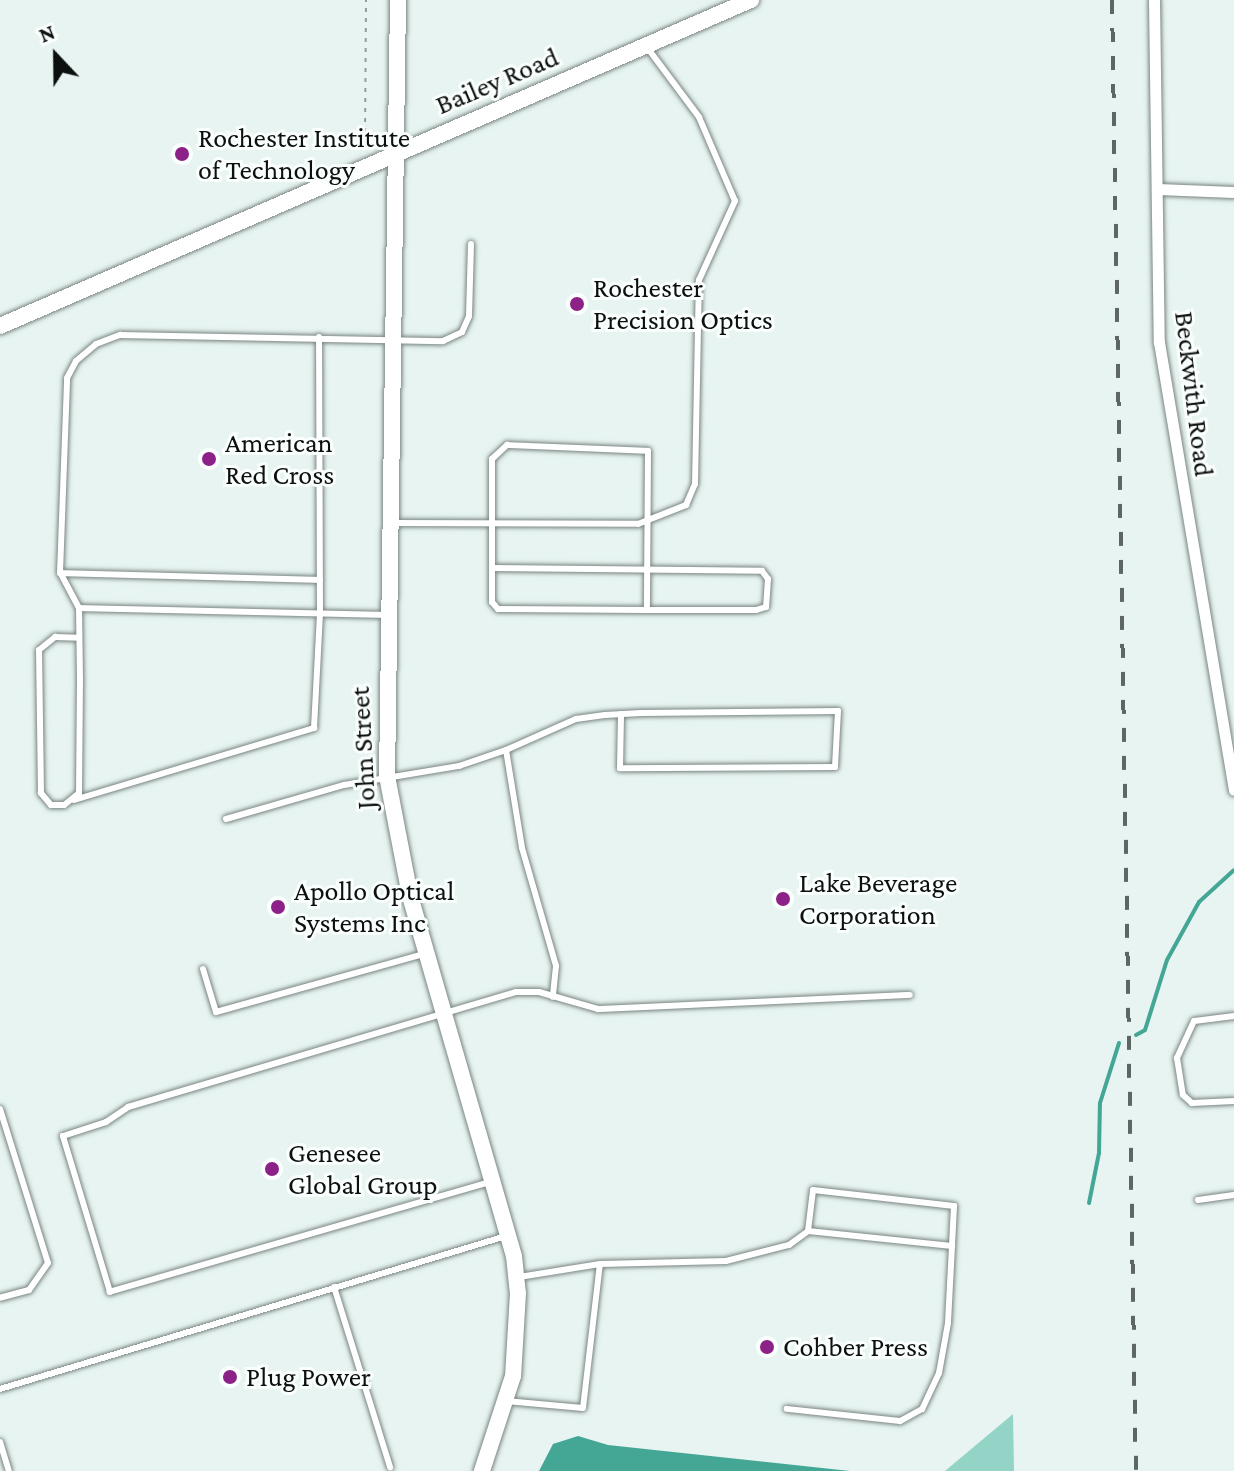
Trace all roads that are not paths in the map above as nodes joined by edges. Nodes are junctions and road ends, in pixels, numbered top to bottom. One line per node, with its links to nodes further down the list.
1 (398, 0): 6 (street, John Street)
2 (751, 0): 4 (street, Bailey Road)
3 (1154, 0): 7 (street, Beckwith Road)
4 (732, 4): 5 (street, Bailey Road)
5 (646, 46): 6 (street, Bailey Road); 13 (lane)
6 (396, 153): 10 (street, Bailey Road); 12 (street, John Street)
7 (1157, 189): 8 (street); 28 (street, Beckwith Road)
8 (1234, 192)
9 (471, 244): 12 (lane)
10 (0, 326)
11 (319, 337): 12 (lane); 18 (lane); 19 (lane)
12 (390, 340): 14 (street, John Street)
13 (649, 521): 15 (lane); 15 (lane); 17 (lane)
14 (387, 523): 15 (lane); 23 (street, John Street)
15 (492, 523): 16 (lane)
16 (492, 568): 17 (lane); 21 (lane)
17 (647, 570): 21 (lane); 21 (lane)
18 (60, 573): 19 (lane); 20 (lane)
19 (320, 580): 22 (lane)
20 (79, 608): 22 (lane); 24 (lane)
21 (647, 610)
22 (320, 613): 23 (lane); 29 (lane)
23 (386, 615): 27 (street, John Street)
24 (79, 638): 29 (lane); 29 (lane)
25 (621, 714): 25 (lane); 26 (lane)
26 (506, 750): 27 (lane); 34 (lane)
27 (387, 776): 30 (lane); 31 (street, John Street)
28 (1234, 790)
29 (74, 800)
30 (226, 819)
31 (428, 953): 32 (lane); 35 (street, John Street)
32 (203, 969)
33 (910, 995): 34 (lane)
34 (553, 997): 35 (lane)
35 (446, 1013): 39 (street, John Street); 39 (lane)
36 (1234, 1016): 37 (lane)
37 (1234, 1101)
38 (0, 1109): 48 (lane)
39 (496, 1181): 43 (street, John Street)
40 (1234, 1195): 41 (lane)
41 (1198, 1200)
42 (808, 1231): 44 (lane); 44 (lane); 45 (lane)
43 (510, 1235): 46 (street, John Street); 47 (lane)
44 (952, 1246): 51 (lane)
45 (600, 1264): 46 (lane); 50 (lane)
46 (517, 1278): 50 (street, John Street)
47 (334, 1287): 49 (lane); 53 (lane)
48 (0, 1298)
49 (0, 1389)
50 (506, 1401): 55 (street, John Street)
51 (787, 1409)
52 (0, 1442): 54 (lane)
53 (390, 1467)
54 (9, 1471)
55 (482, 1471)

